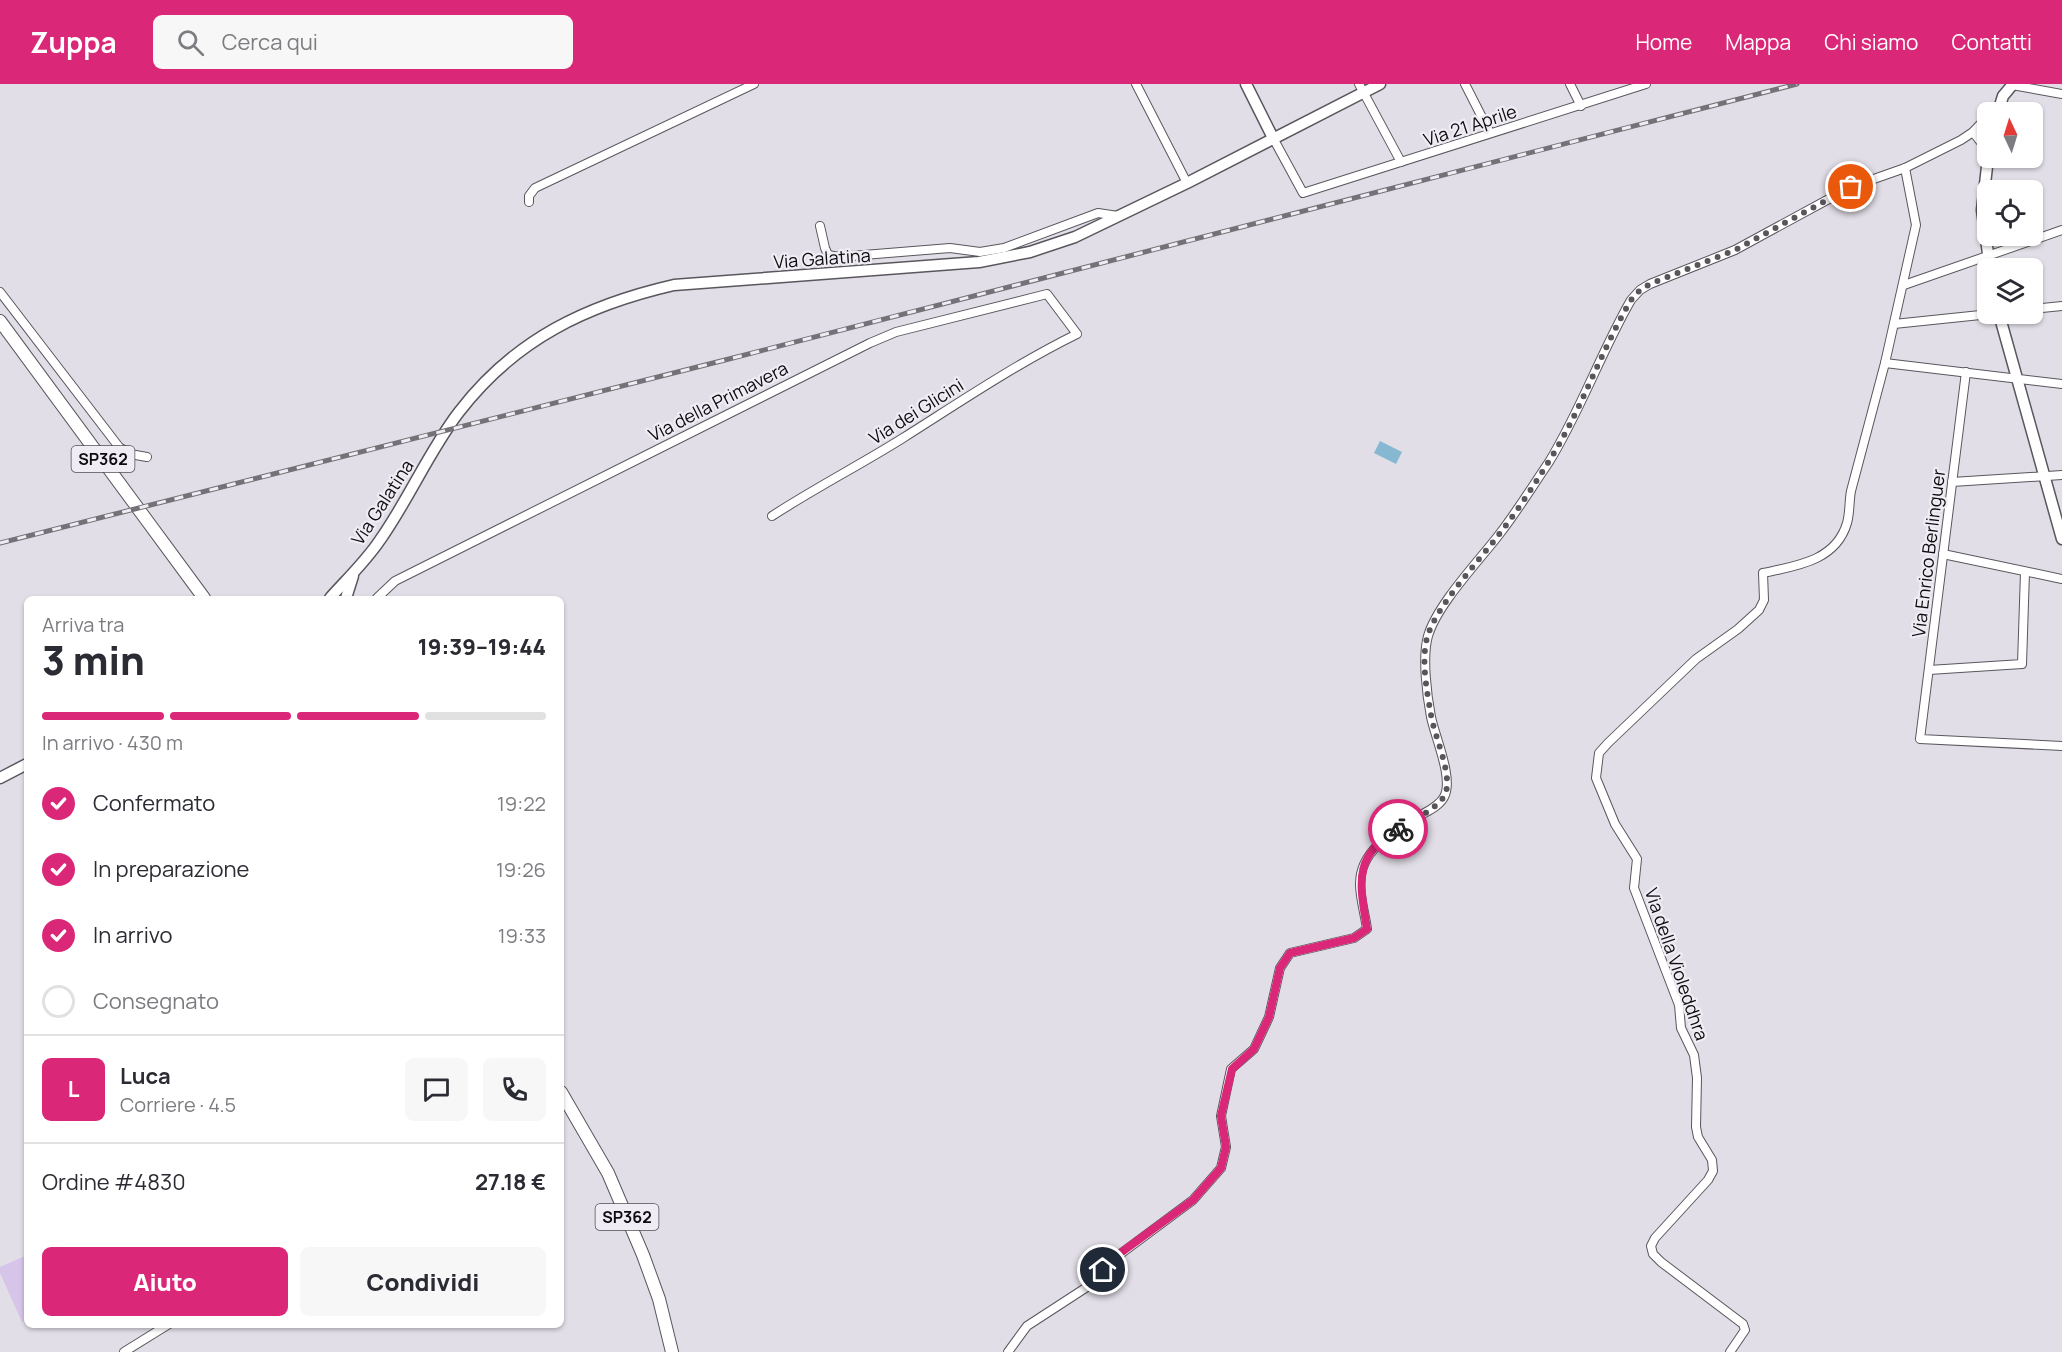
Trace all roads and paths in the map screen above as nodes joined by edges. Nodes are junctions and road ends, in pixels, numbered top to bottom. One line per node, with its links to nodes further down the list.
1 (754, 84): 24 (street)
2 (1136, 84): 23 (street)
3 (1246, 84): 19 (street)
4 (1380, 84): 9 (street, Via Galatina)
5 (1465, 84): 17 (street)
6 (1569, 84): 14 (street)
7 (1646, 84): 14 (street, Via 21 Aprile)
8 (2013, 85): 10 (street); 11 (street)
9 (1361, 88): 19 (street, Via Galatina); 20 (street)
10 (2062, 94)
11 (2003, 96): 12 (street); 13 (street)
12 (1998, 102)
13 (2001, 102)
14 (1581, 106): 17 (street, Via 21 Aprile)
15 (1977, 128): 16 (street)
16 (1973, 132): 18 (street); 21 (street)
17 (1490, 133): 20 (street, Via 21 Aprile)
18 (1977, 137)
19 (1274, 138): 20 (street, Via 21 Aprile); 23 (street, Via Galatina)
20 (1401, 162)
21 (1905, 168): 31 (street); 66 (street)
22 (1987, 168): 28 (street)
23 (1187, 183): 25 (street, Via Galatina)
24 (529, 202)
25 (1118, 216): 26 (street); 52 (street, Via Galatina)
26 (820, 226)
27 (2062, 230): 29 (street)
28 (1987, 258)
29 (1999, 258)
30 (1977, 266): 31 (street)
31 (1904, 285): 37 (street)
32 (0, 292): 44 (street)
33 (2062, 306): 34 (street)
34 (2043, 308)
35 (1977, 315): 37 (street)
36 (0, 321): 54 (main road, SP362)
37 (1894, 324): 40 (street)
38 (2002, 324): 42 (street)
39 (1077, 334): 48 (street, Via dei Glicini); 57 (street, Via della Primavera)
40 (1885, 363): 41 (street); 67 (street, Via della Violeddhra)
41 (1966, 372): 42 (street); 47 (street, Via Enrico Berlinguer)
42 (2019, 378): 43 (street); 46 (street)
43 (2062, 384)
44 (147, 457)
45 (2062, 475): 46 (street)
46 (2045, 476): 47 (street); 49 (street)
47 (1952, 482): 50 (street, Via Enrico Berlinguer)
48 (772, 516)
49 (2062, 540)
50 (1943, 554): 51 (street); 58 (street, Via Enrico Berlinguer)
51 (2025, 572): 53 (street); 58 (street)
52 (354, 573): 55 (street, Via Galatina); 56 (street, Via Galatina)
53 (2062, 579)
54 (203, 596)
55 (332, 596)
56 (347, 596)
57 (379, 596)
58 (1929, 670): 59 (street, Via Enrico Berlinguer)
59 (2062, 747)
60 (24, 766): 61 (street)
61 (0, 778)
62 (564, 1097): 65 (main road, SP362)
63 (163, 1328): 64 (street)
64 (124, 1352)
65 (672, 1352)
66 (1008, 1352)
67 (1730, 1352)

